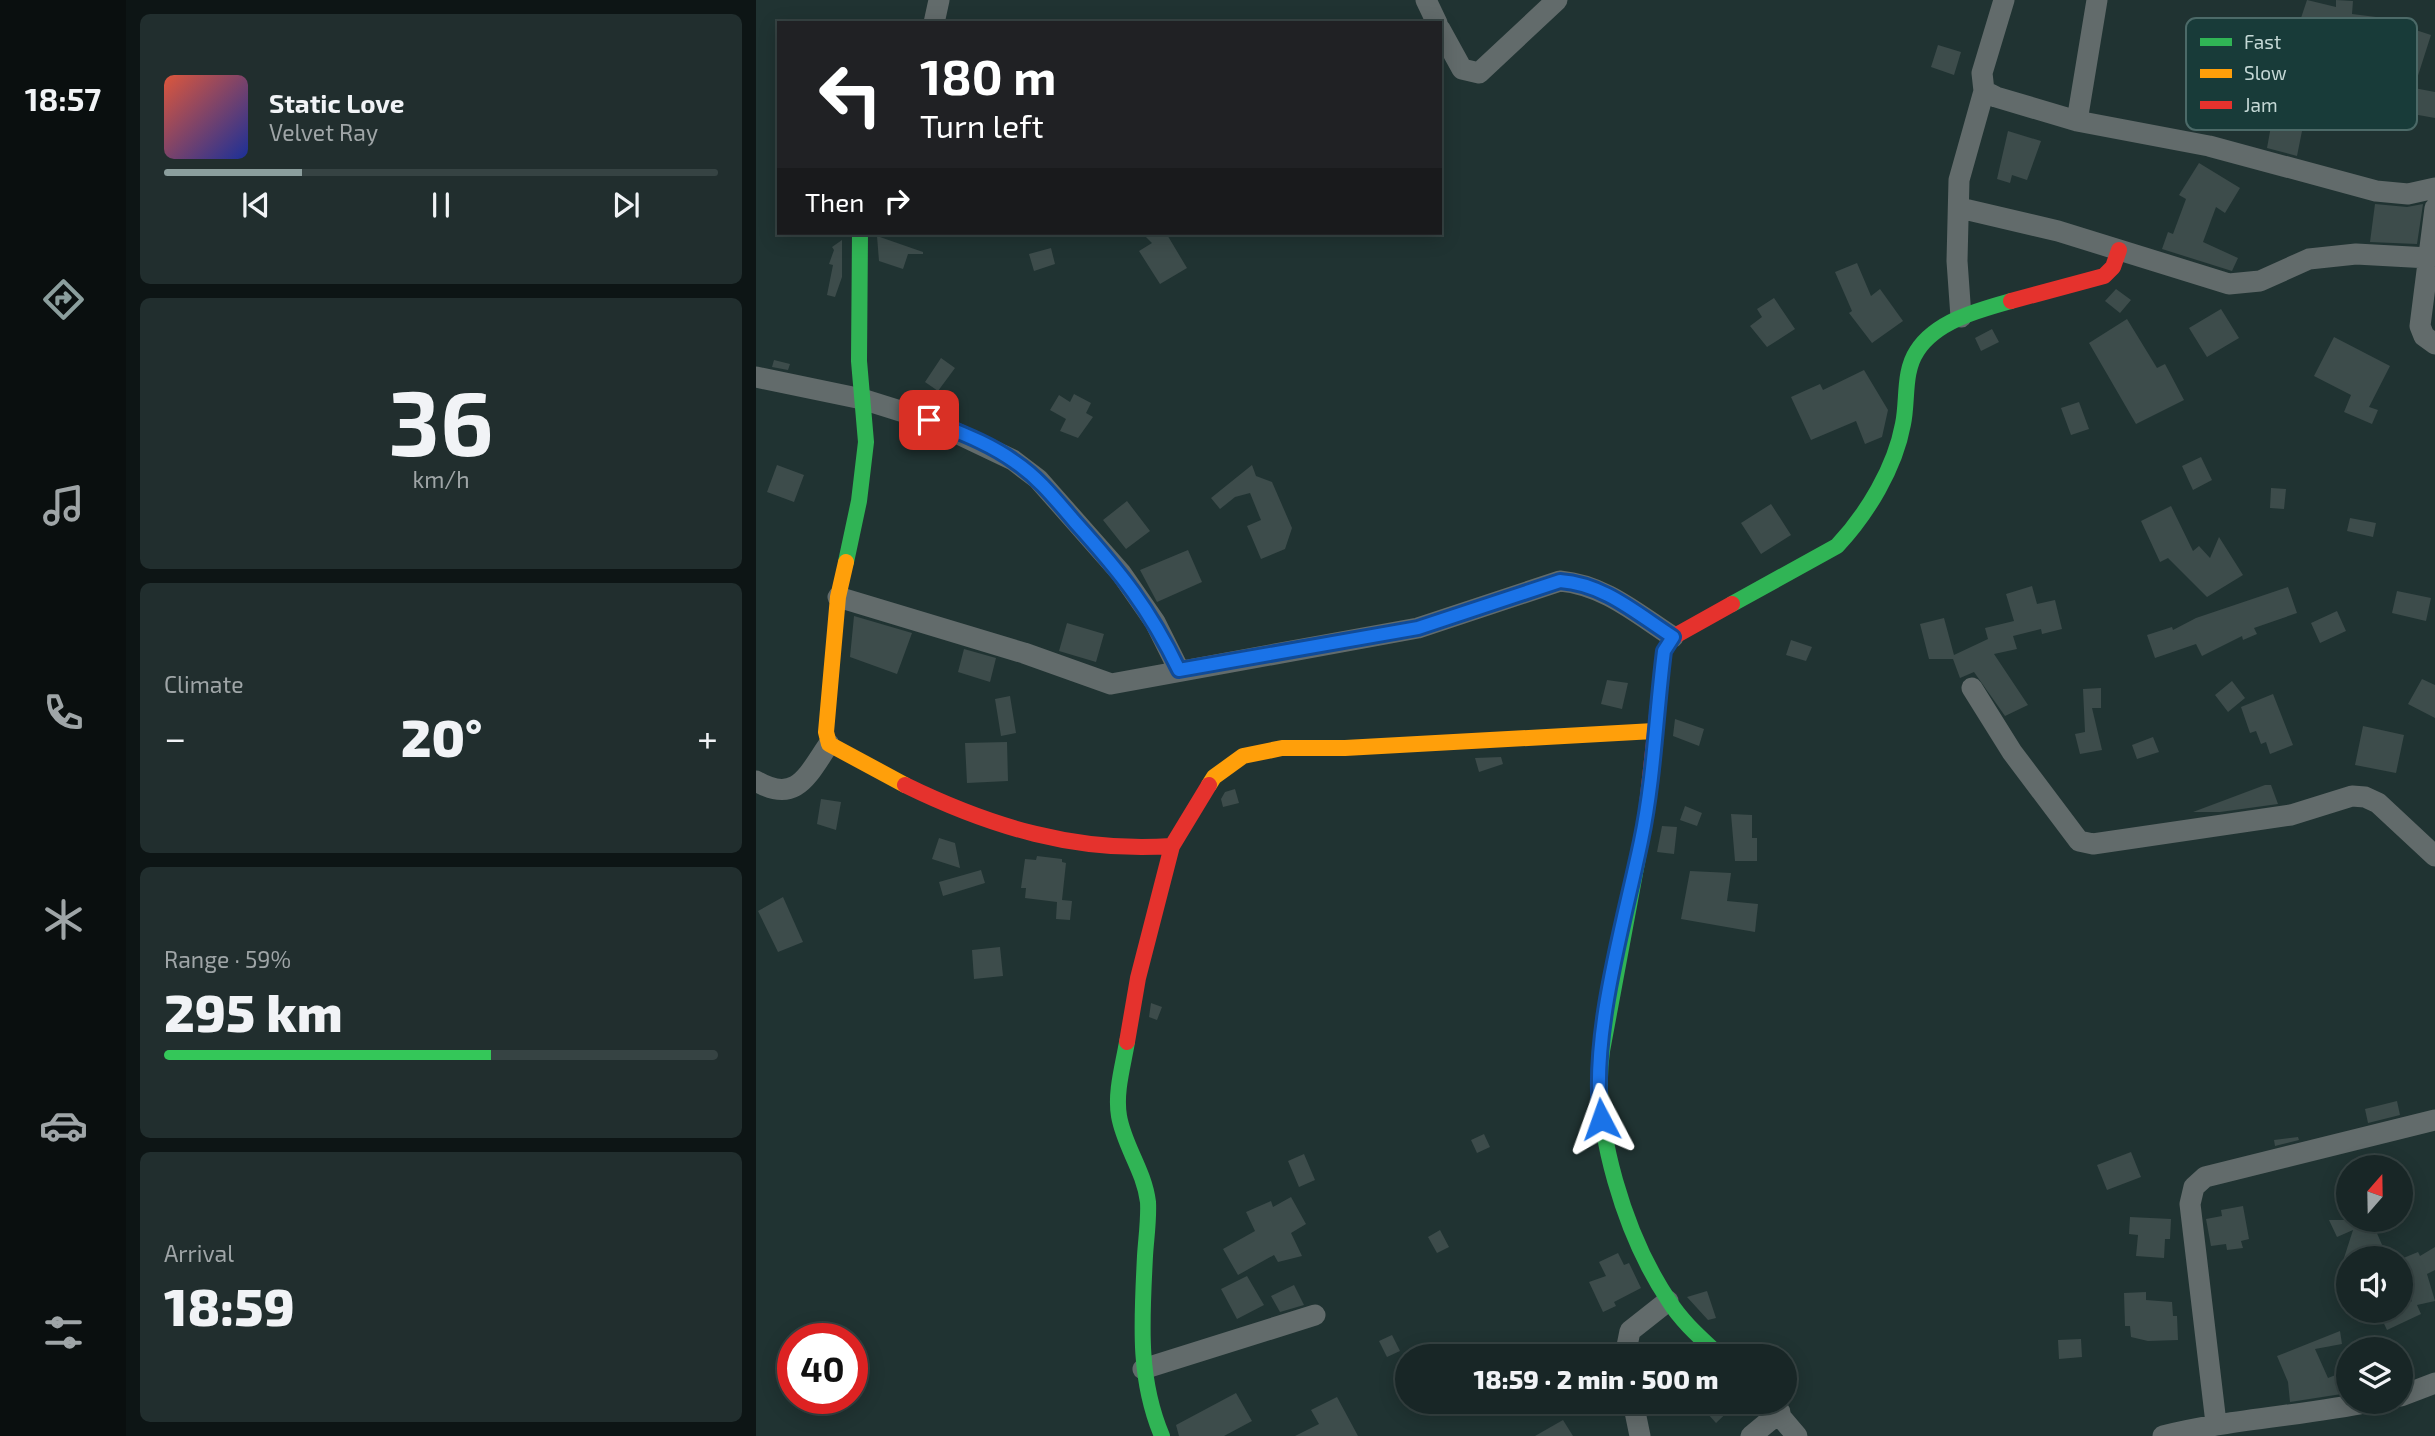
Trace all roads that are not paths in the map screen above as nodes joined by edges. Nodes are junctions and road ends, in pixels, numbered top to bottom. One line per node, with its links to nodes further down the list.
1 (939, 0): 6 (street)
2 (1426, 0): 7 (street)
3 (1557, 0): 8 (street)
4 (2004, 0): 9 (street)
5 (2097, 0): 10 (street)
6 (934, 21)
7 (1436, 21)
8 (1442, 33)
9 (1984, 90): 10 (street); 12 (street)
10 (2077, 121): 11 (street)
11 (2435, 188)
12 (1961, 208): 15 (street); 17 (street)
13 (2435, 208): 16 (street)
14 (860, 235): 20 (street)
15 (2119, 250): 16 (street); 17 (street)
16 (2429, 258): 18 (street)
17 (1961, 317): 22 (street)
18 (2435, 344)
19 (756, 377): 20 (street)
20 (862, 399): 21 (street); 23 (street)
21 (838, 597): 23 (street); 26 (street)
22 (1673, 637): 23 (street); 25 (street)
23 (1179, 670)
24 (1972, 688): 29 (street)
25 (1654, 731): 28 (street); 31 (street)
26 (829, 744): 27 (street); 28 (street)
27 (756, 781)
28 (1172, 846): 35 (street)
29 (2435, 856)
30 (2435, 1120): 42 (street)
31 (1668, 1301): 33 (street); 34 (street)
32 (1315, 1315): 35 (street)
33 (1627, 1344)
34 (1707, 1344)
35 (1143, 1369): 43 (street)
36 (2435, 1383): 37 (street)
37 (2413, 1391)
38 (2336, 1409): 42 (street)
39 (1635, 1414): 44 (street)
40 (1768, 1414): 45 (street)
41 (1780, 1414): 46 (street)
42 (2216, 1423): 47 (street)
43 (1161, 1436)
44 (1640, 1436)
45 (1751, 1436)
46 (1797, 1436)
47 (2163, 1436)

